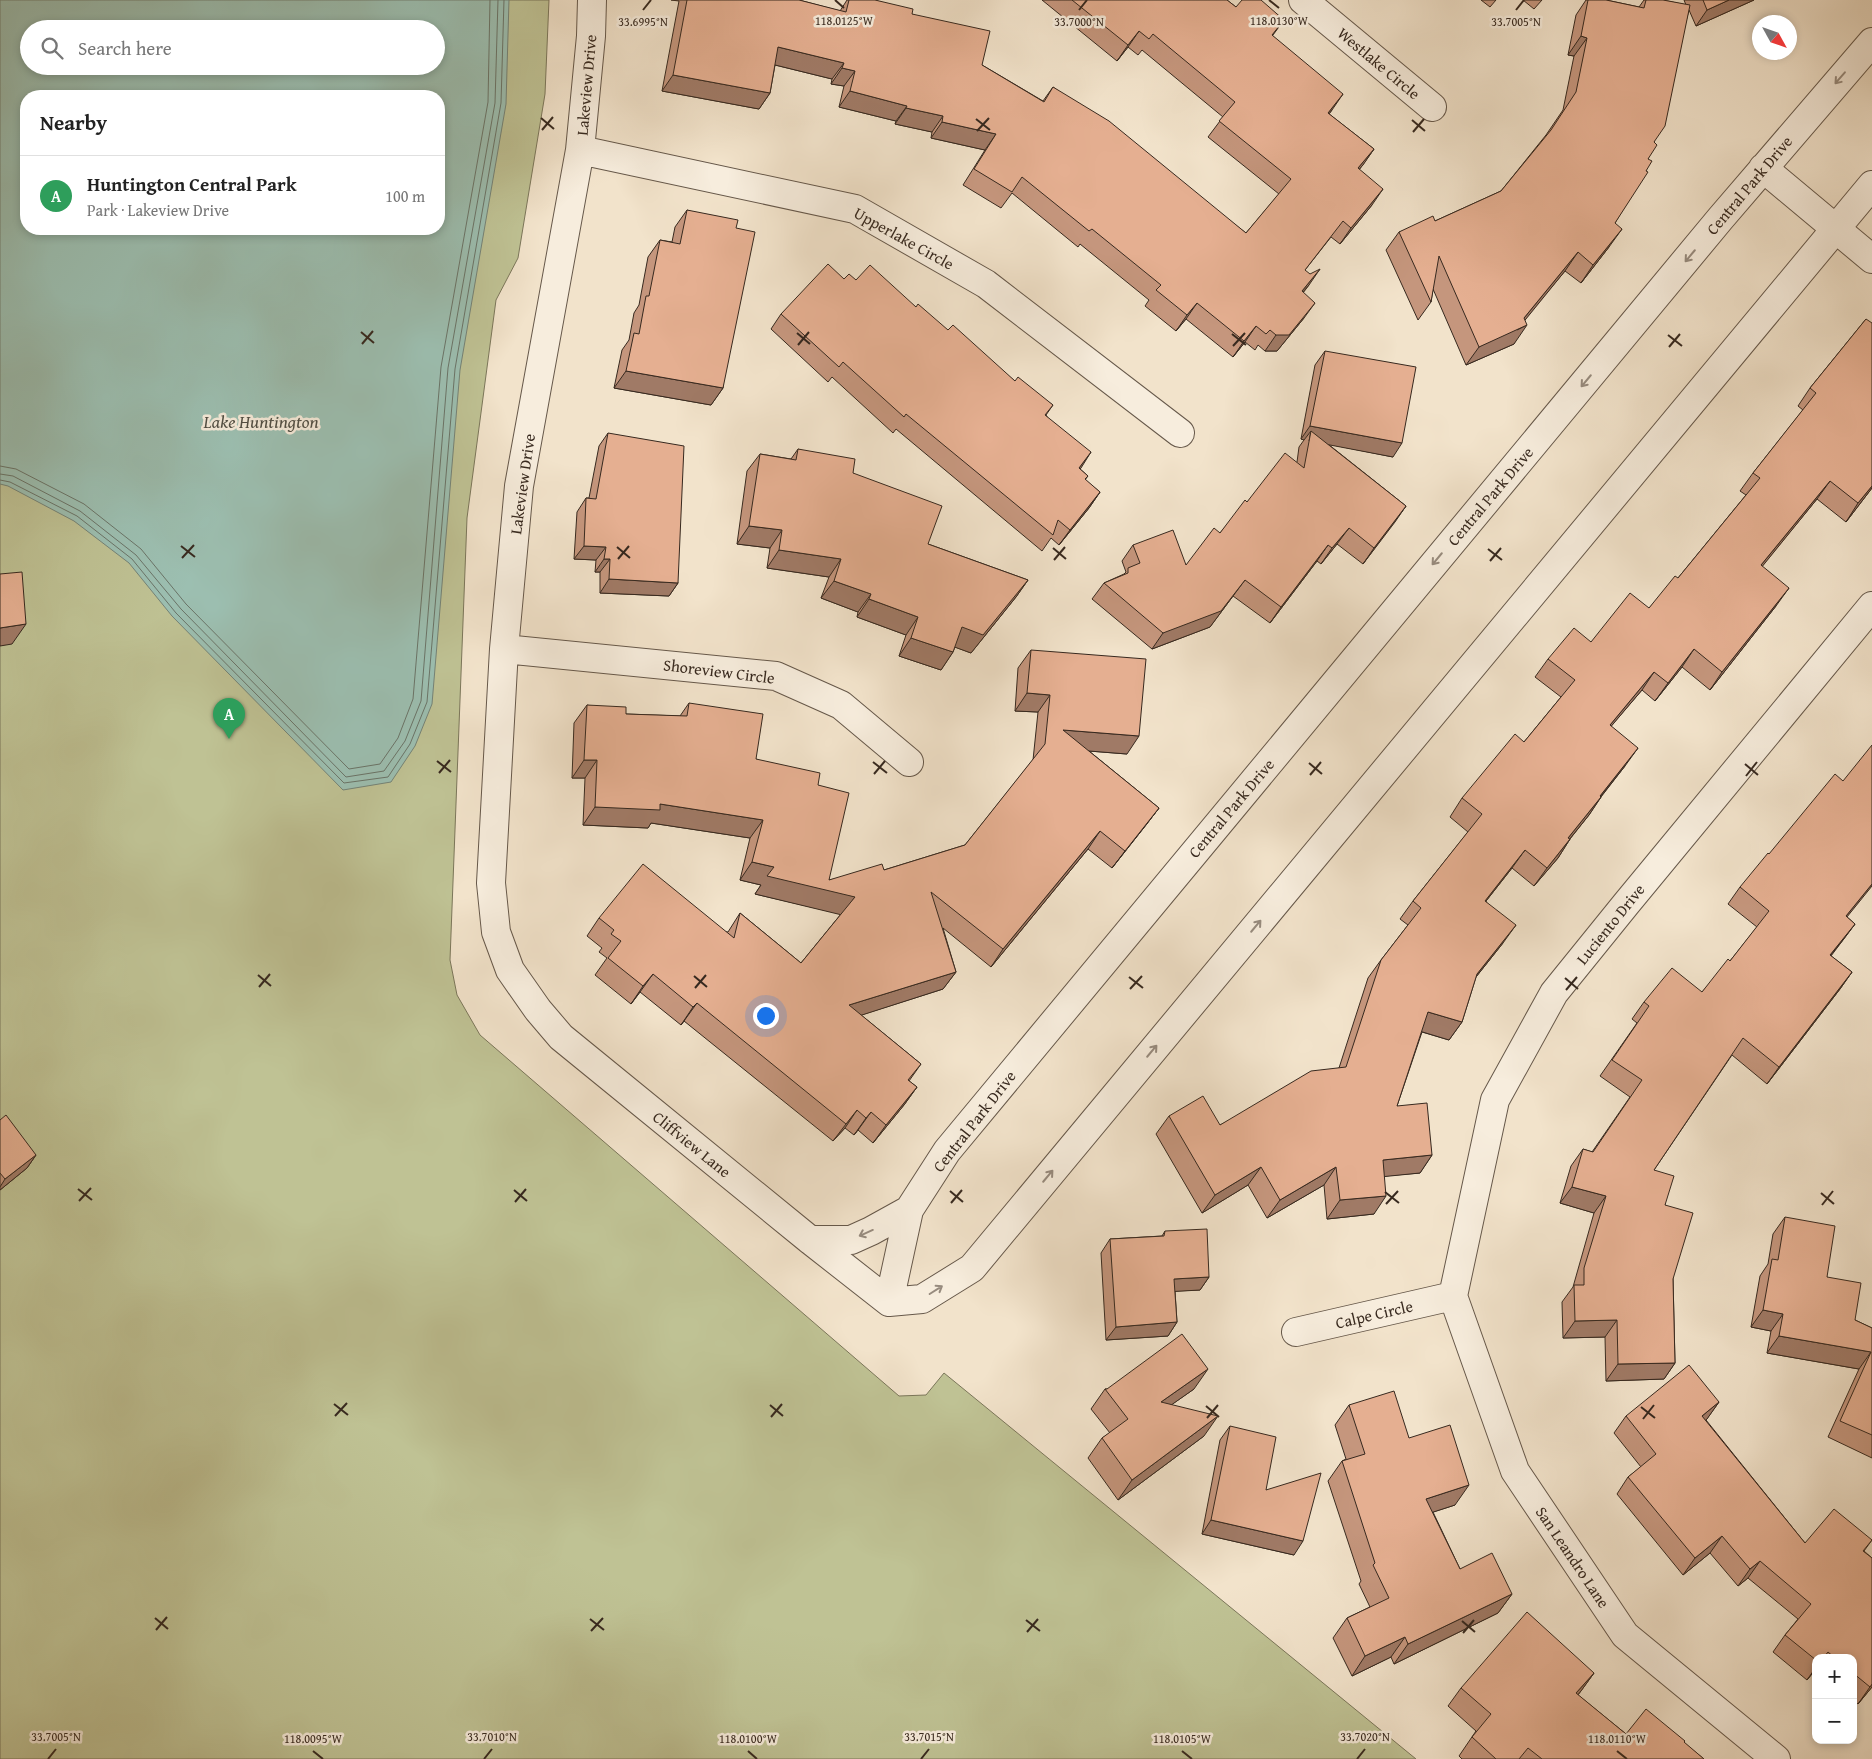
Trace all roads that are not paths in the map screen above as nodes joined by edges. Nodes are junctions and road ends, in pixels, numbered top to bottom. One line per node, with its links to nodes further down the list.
1 (592, 0): 5 (street, Lakeview Drive)
2 (1303, 0): 4 (street, Westlake Circle)
3 (1872, 42): 6 (street, Central Park Drive, one-way to 6)
4 (1432, 107)
5 (580, 150): 10 (street, Upperlake Circle); 12 (street, Lakeview Drive)
6 (1763, 168): 8 (street); 15 (street, Central Park Drive, one-way to 15)
7 (1872, 185): 8 (street)
8 (1836, 230): 9 (street); 18 (street, one-way to 8)
9 (1872, 259)
10 (1180, 433)
11 (1870, 614): 17 (street, Luciento Drive)
12 (504, 649): 13 (street, Shoreview Circle); 14 (street, Lakeview Drive)
13 (909, 762)
14 (510, 970): 16 (street, Cliffview Lane)
15 (909, 1210): 16 (street, one-way to 16); 18 (street, Central Park Drive)
16 (810, 1240): 18 (street, Cliffview Lane)
17 (1453, 1296): 19 (street, Calpe Circle); 20 (street, San Leandro Lane)
18 (889, 1302)
19 (1296, 1332)
20 (1776, 1759)

